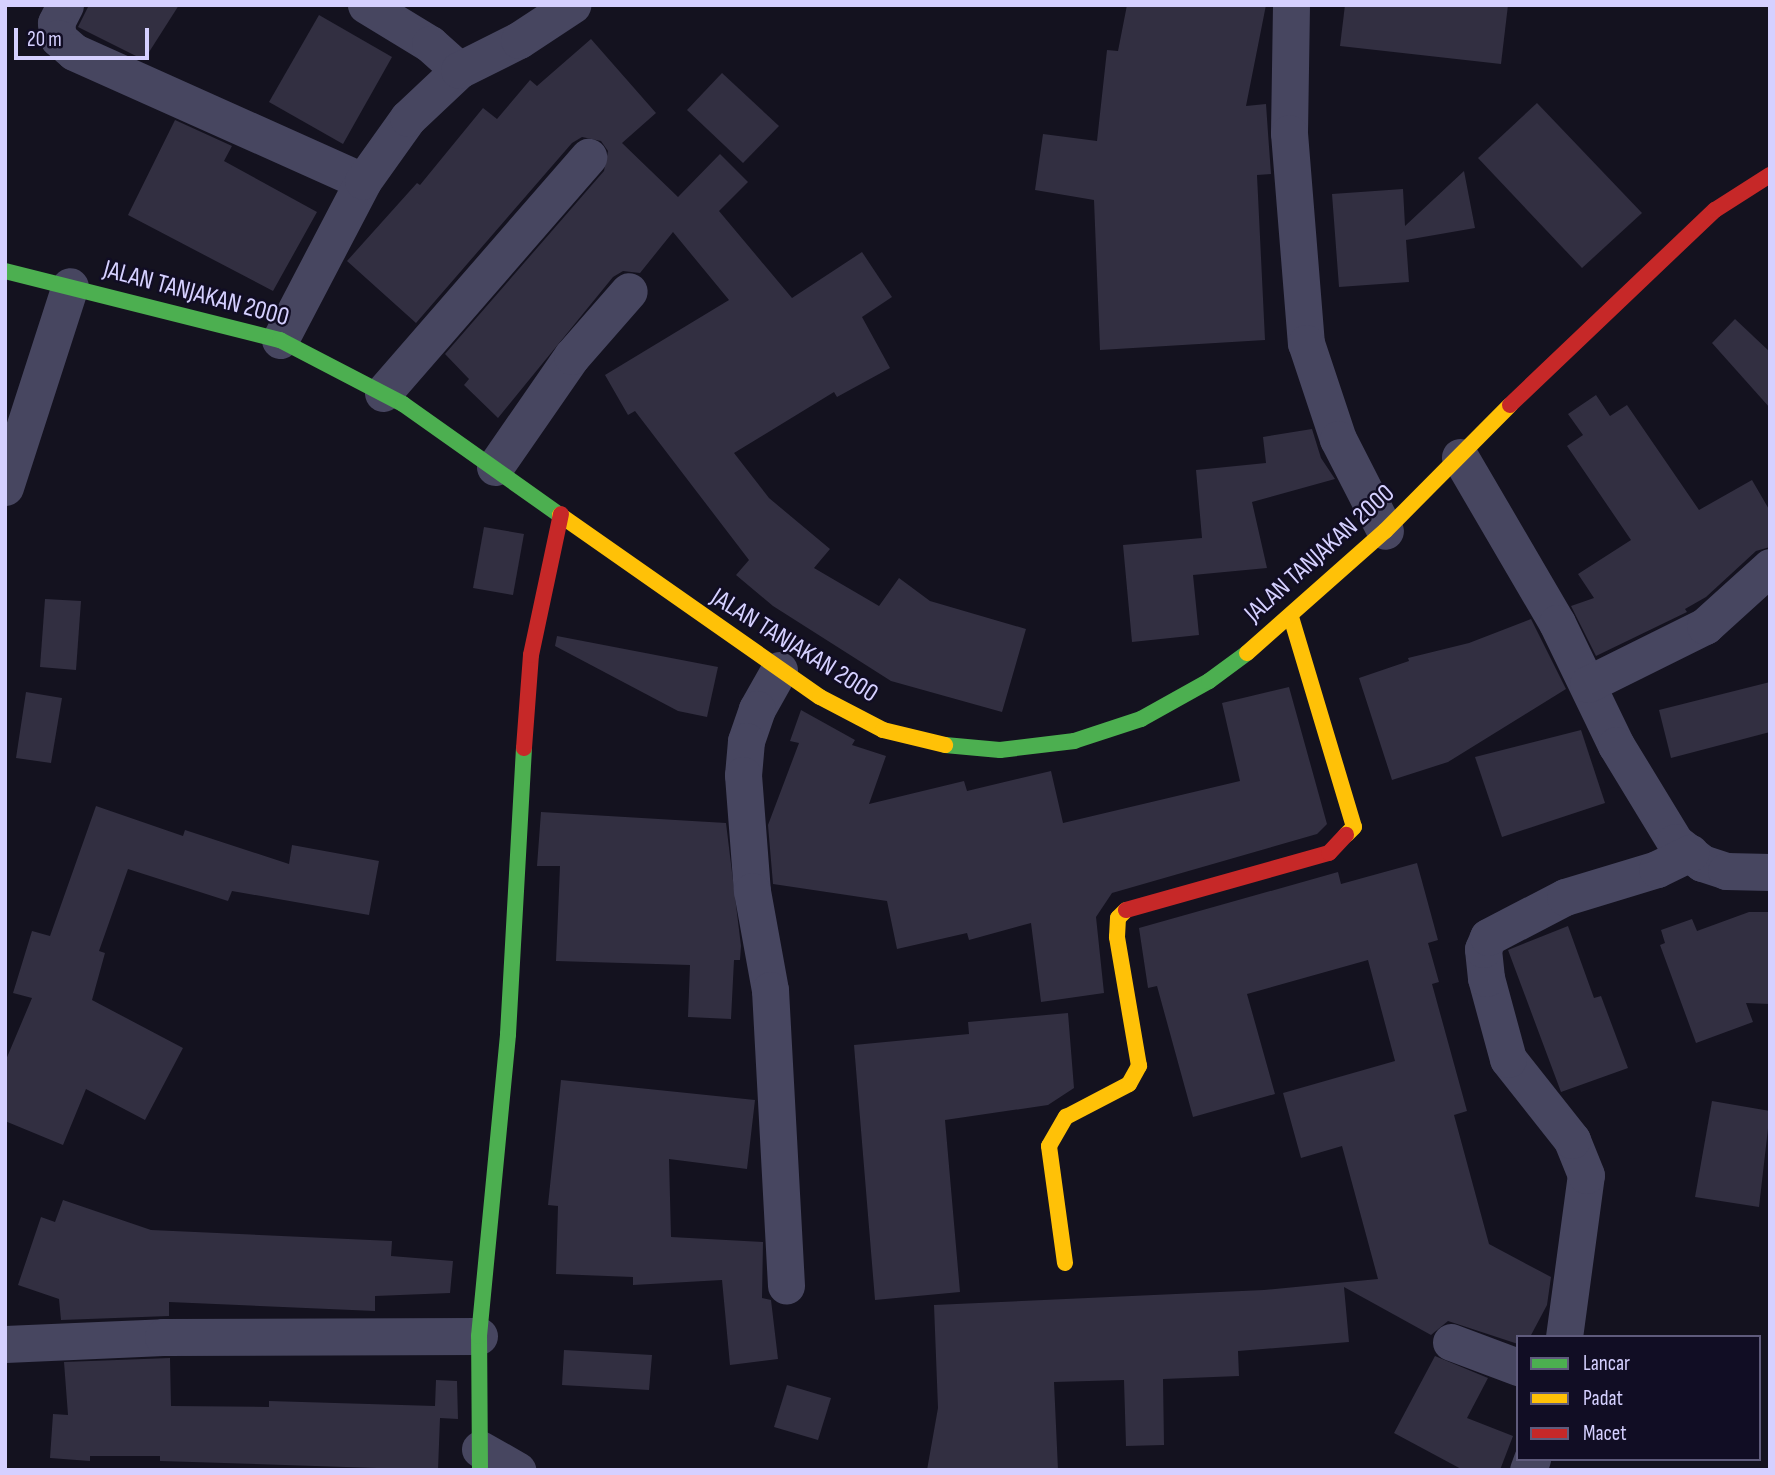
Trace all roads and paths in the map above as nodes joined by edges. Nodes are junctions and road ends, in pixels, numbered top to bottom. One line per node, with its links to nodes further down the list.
1 (65, 5): 8 (street)
2 (366, 5): 5 (street)
3 (572, 5): 5 (street)
4 (1291, 5): 18 (street)
5 (459, 70): 8 (street)
6 (588, 157): 13 (street)
7 (1770, 175): 14 (street, JALAN TANJAKAN 2000)
8 (363, 181): 12 (street)
9 (5, 271): 10 (street, JALAN TANJAKAN 2000)
10 (70, 286): 12 (street, JALAN TANJAKAN 2000); 16 (street)
11 (629, 291): 15 (street)
12 (280, 340): 13 (street, JALAN TANJAKAN 2000)
13 (383, 393): 15 (street, JALAN TANJAKAN 2000)
14 (1460, 457): 18 (street, JALAN TANJAKAN 2000); 22 (street)
15 (495, 467): 17 (street, JALAN TANJAKAN 2000)
16 (5, 488)
17 (561, 514): 21 (street, JALAN TANJAKAN 2000); 28 (street)
18 (1385, 531): 20 (street, JALAN TANJAKAN 2000)
19 (1770, 567): 22 (street)
20 (1291, 617): 21 (street, JALAN TANJAKAN 2000); 25 (street)
21 (779, 670): 26 (street)
22 (1588, 684): 23 (street)
23 (1690, 853): 24 (street); 27 (street)
24 (1770, 872)
25 (1065, 1263)
26 (786, 1286)
27 (1564, 1335)
28 (479, 1336): 30 (street); 32 (street)
29 (1451, 1342): 31 (street)
30 (5, 1344)
31 (1516, 1366)
32 (480, 1459): 33 (street)
33 (517, 1470)

